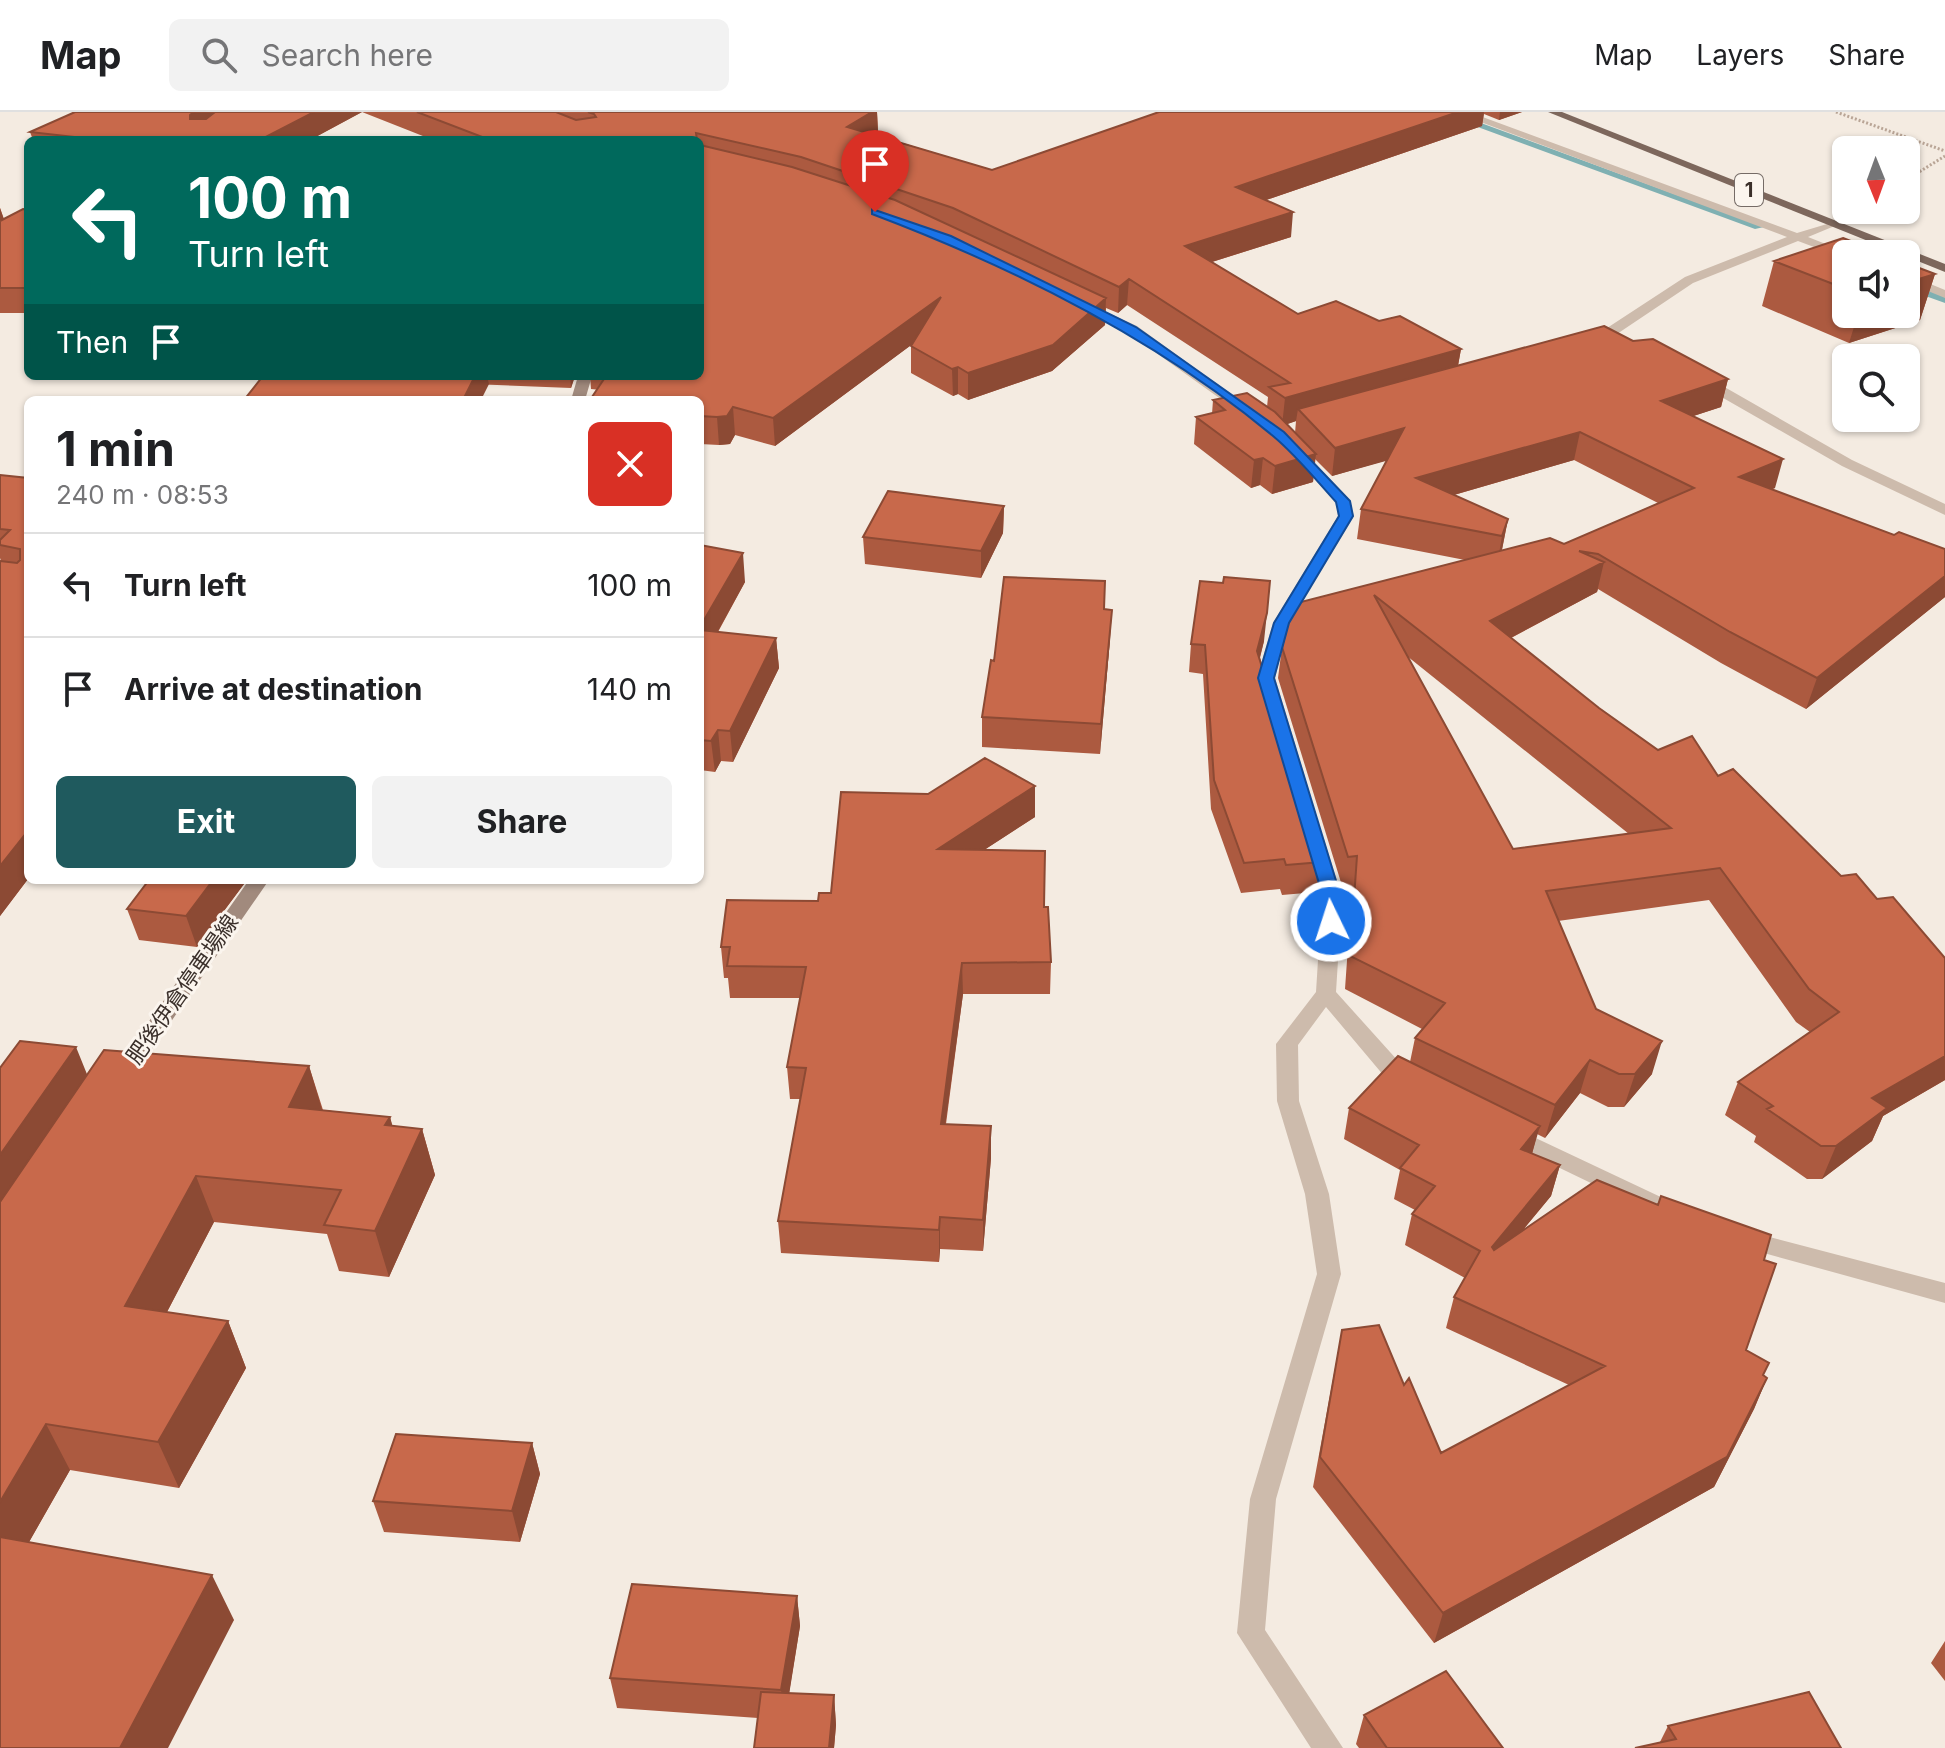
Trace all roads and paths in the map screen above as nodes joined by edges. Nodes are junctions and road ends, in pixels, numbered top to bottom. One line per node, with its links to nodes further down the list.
1 (1459, 112): 9 (street)
2 (1553, 112): 7 (main road, 1)
3 (1836, 112): 4 (path)
4 (1945, 154): 5 (path)
5 (1920, 171)
6 (1832, 223): 9 (street)
7 (1832, 223)
8 (1835, 224): 11 (main road, 1)
9 (1800, 239): 10 (street); 15 (street)
10 (1832, 250)
11 (1945, 268)
12 (1920, 284): 13 (street)
13 (1945, 294)
14 (1075, 301): 17 (street)
15 (1581, 342)
16 (1687, 372): 19 (street)
17 (1254, 417)
18 (1279, 434): 21 (street)
19 (1945, 510)
20 (256, 884): 22 (main road, 肥後伊倉停車場線)
21 (1326, 993): 23 (street); 28 (street)
22 (112, 1091)
23 (1425, 1092)
24 (1494, 1126): 25 (street)
25 (1674, 1213)
26 (1718, 1232): 27 (street)
27 (1945, 1293)
28 (1328, 1748)

